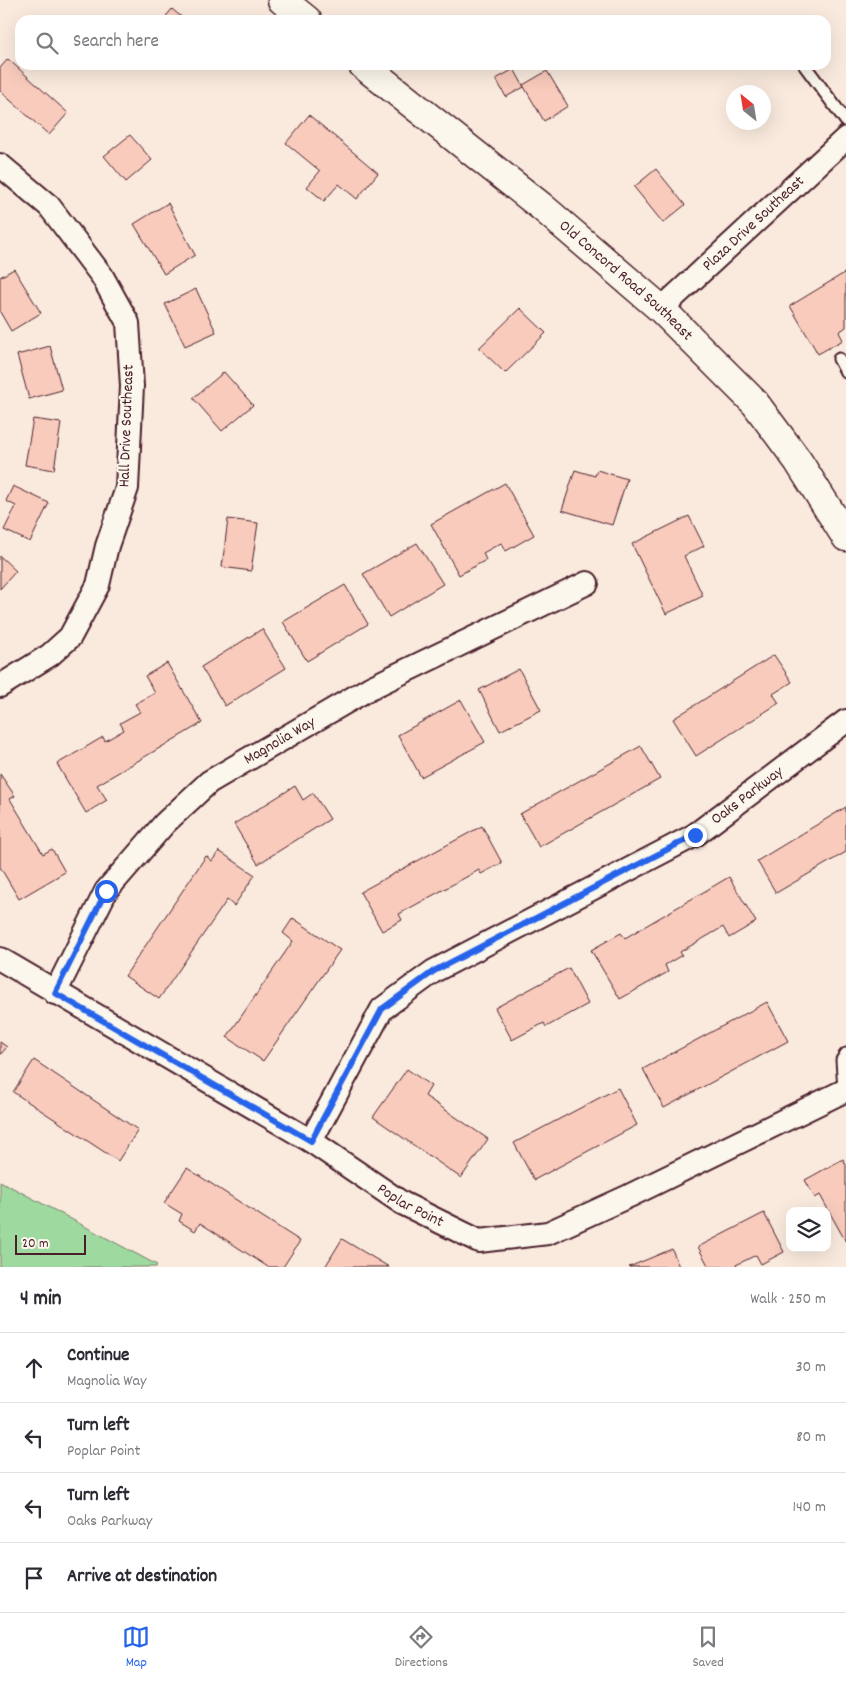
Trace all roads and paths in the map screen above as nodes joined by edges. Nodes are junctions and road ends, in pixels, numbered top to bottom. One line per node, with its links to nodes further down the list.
1 (282, 0): 2 (street)
2 (301, 15)
3 (369, 70): 8 (street, Old Concord Road Southeast)
4 (809, 70): 5 (lane)
5 (846, 121)
6 (846, 138): 8 (street, Plaza Drive Southeast)
7 (0, 165): 13 (street, Hall Drive Southeast)
8 (661, 309): 11 (street, Old Concord Road Southeast)
9 (839, 359): 10 (lane)
10 (846, 372)
11 (843, 525)
12 (587, 583): 16 (street, Magnolia Way)
13 (0, 686)
14 (846, 721): 19 (street, Oaks Parkway)
15 (0, 959): 16 (street, Poplar Point)
16 (55, 993): 19 (street, Poplar Point)
17 (846, 1054): 18 (lane)
18 (845, 1090): 19 (street, Poplar Point)
19 (311, 1141)

